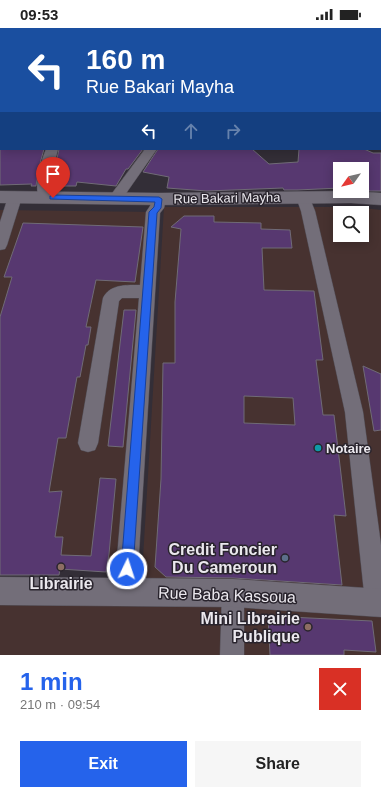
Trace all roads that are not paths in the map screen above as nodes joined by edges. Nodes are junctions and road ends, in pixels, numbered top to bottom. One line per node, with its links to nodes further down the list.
1 (52, 150): 5 (street)
2 (150, 150): 6 (street)
3 (7, 197): 5 (street, Rue Bakari Mayha); 9 (street)
4 (304, 197): 7 (street, Rue Bakari Mayha); 8 (street, Rue Bakari Mayha); 15 (street)
5 (44, 198): 6 (street, Rue Bakari Mayha)
6 (115, 199): 7 (street, Rue Bakari Mayha)
7 (159, 199): 10 (street)
8 (381, 199)
9 (0, 245)
10 (147, 291): 11 (street); 13 (street)
11 (88, 443)
12 (0, 591): 13 (street, Rue Baba Kassoua)
13 (130, 593): 14 (street, Rue Baba Kassoua)
14 (233, 593): 15 (street, Rue Baba Kassoua); 16 (street)
15 (379, 602)
16 (232, 655)

